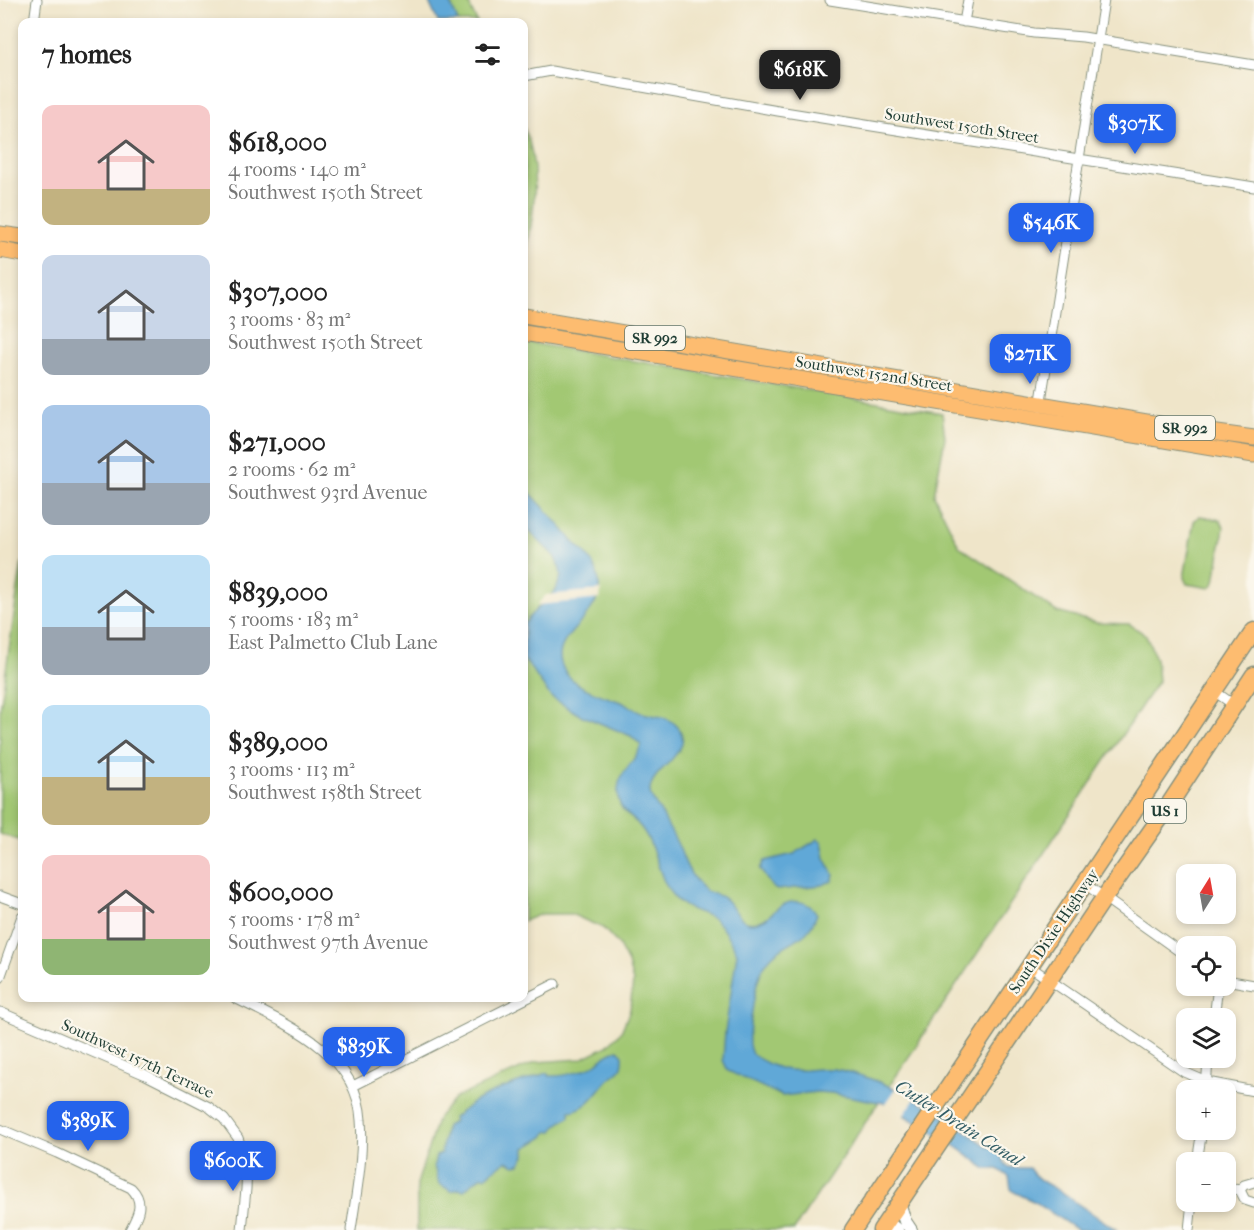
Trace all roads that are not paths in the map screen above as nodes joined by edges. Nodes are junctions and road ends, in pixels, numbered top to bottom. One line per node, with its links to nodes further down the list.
1 (37, 0): 5 (street)
2 (830, 0): 6 (street)
3 (968, 0): 6 (street)
4 (1104, 0): 7 (street)
5 (35, 18)
6 (964, 22): 7 (street)
7 (1098, 39): 8 (street); 10 (street)
8 (1254, 65)
9 (528, 75): 10 (street, Southwest 150th Street)
10 (1078, 159): 11 (street, Southwest 150th Street); 18 (street)
11 (1254, 188)
12 (0, 234): 13 (main road)
13 (18, 236)
14 (0, 250): 15 (main road)
15 (18, 253)
16 (528, 317): 18 (main road, Southwest 152nd Street / SR 992)
17 (528, 334): 19 (main road, Southwest 152nd Street / SR 992)
18 (1040, 402): 19 (street); 20 (main road, Southwest 152nd Street / SR 992)
19 (1041, 419): 22 (main road, Southwest 152nd Street / SR 992)
20 (1188, 429): 21 (main road, Southwest 152nd Street / SR 992); 22 (main road)
21 (1254, 438)
22 (1175, 442): 23 (main road, Southwest 152nd Street / SR 992)
23 (1254, 455)
24 (1254, 632): 26 (highway, South Dixie Highway / US 1)
25 (1254, 675): 27 (highway, South Dixie Highway / US 1)
26 (1214, 691): 27 (street); 28 (highway, South Dixie Highway / US 1)
27 (1233, 705): 30 (highway, South Dixie Highway / US 1)
28 (1084, 884): 30 (street); 34 (highway, South Dixie Highway / US 1)
29 (0, 896): 31 (street)
30 (1104, 898): 33 (street); 36 (highway, South Dixie Highway / US 1)
31 (18, 903)
32 (18, 927): 35 (street)
33 (1176, 949)
34 (1029, 966): 36 (street); 50 (highway, South Dixie Highway / US 1)
35 (0, 978)
36 (1049, 980): 44 (street); 53 (highway, South Dixie Highway / US 1)
37 (1236, 982): 39 (street)
38 (555, 984): 40 (street)
39 (1254, 985)
40 (528, 998)
41 (242, 1002): 45 (street)
42 (519, 1002): 45 (street)
43 (0, 1012): 58 (street, Southwest 157th Terrace)
44 (1197, 1080)
45 (353, 1086): 59 (street)
46 (1236, 1089): 47 (street)
47 (1254, 1091)
48 (0, 1129): 57 (street)
49 (1254, 1182): 52 (street)
50 (884, 1184): 56 (highway); 60 (highway, South Dixie Highway / US 1)
51 (1236, 1189): 52 (street)
52 (1240, 1190): 54 (street)
53 (898, 1203): 56 (highway, South Dixie Highway / US 1); 61 (street)
54 (1254, 1203)
55 (1191, 1212): 62 (street)
56 (888, 1227)
57 (130, 1230)
58 (242, 1230)
59 (351, 1230)
60 (853, 1230)
61 (912, 1230)
62 (1189, 1230)

